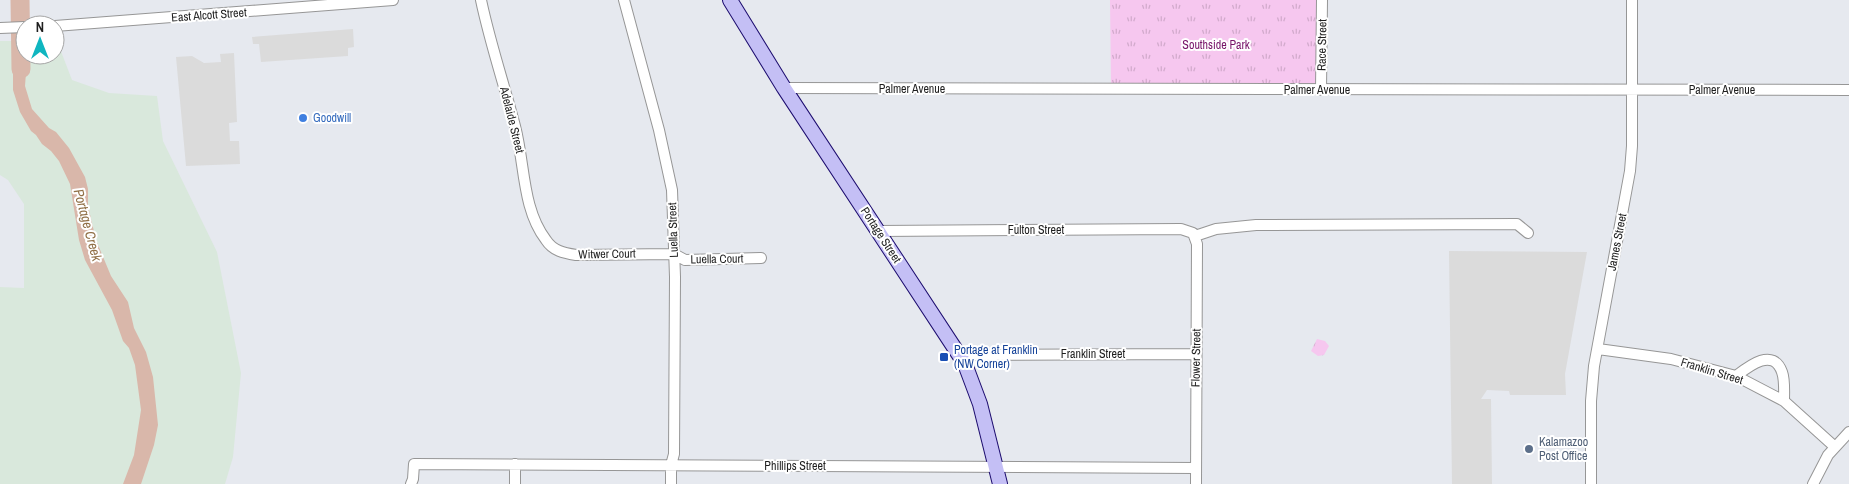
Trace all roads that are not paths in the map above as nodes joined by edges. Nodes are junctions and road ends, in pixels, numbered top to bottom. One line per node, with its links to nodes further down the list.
1 (393, 0): 7 (street, East Alcott Street)
2 (481, 0): 17 (street, Adelaide Street)
3 (624, 0): 18 (street, Luella Street)
4 (730, 0): 10 (main road, Portage Street)
5 (1322, 0): 11 (street, Race Street)
6 (1632, 0): 12 (street, James Street)
7 (65, 25)
8 (0, 28): 9 (street)
9 (15, 28)
10 (784, 88): 11 (street, Palmer Avenue); 14 (main road, Portage Street)
11 (1321, 90): 12 (street, Palmer Avenue)
12 (1632, 90): 13 (street, Palmer Avenue); 20 (street, James Street)
13 (1849, 90)
14 (878, 231): 16 (street, Fulton Street); 22 (main road, Portage Street)
15 (1528, 233): 16 (street)
16 (1194, 234): 21 (street, Flower Street)
17 (544, 239): 18 (street, Witwer Court)
18 (674, 254): 19 (street, Luella Court); 28 (street, Luella Street)
19 (761, 258)
20 (1598, 350): 23 (street, Franklin Street); 36 (street, James Street)
21 (1196, 354): 22 (street, Franklin Street); 30 (street, Flower Street)
22 (960, 355): 29 (main road, Portage Street)
23 (1736, 376): 24 (street, Franklin Street); 24 (street)
24 (1784, 401): 26 (street, Franklin Street)
25 (1849, 432): 26 (street)
26 (1835, 447): 37 (street)
27 (514, 464): 28 (street, Phillips Street); 31 (street, Phillips Street); 32 (street)
28 (671, 465): 29 (street, Phillips Street); 33 (street, Luella Street)
29 (996, 467): 30 (street, Phillips Street); 34 (main road, Portage Street)
30 (1196, 468): 35 (street, Flower Street)
31 (411, 484)
32 (515, 484)
33 (671, 484)
34 (1000, 484)
35 (1196, 484)
36 (1591, 484)
37 (1813, 484)

